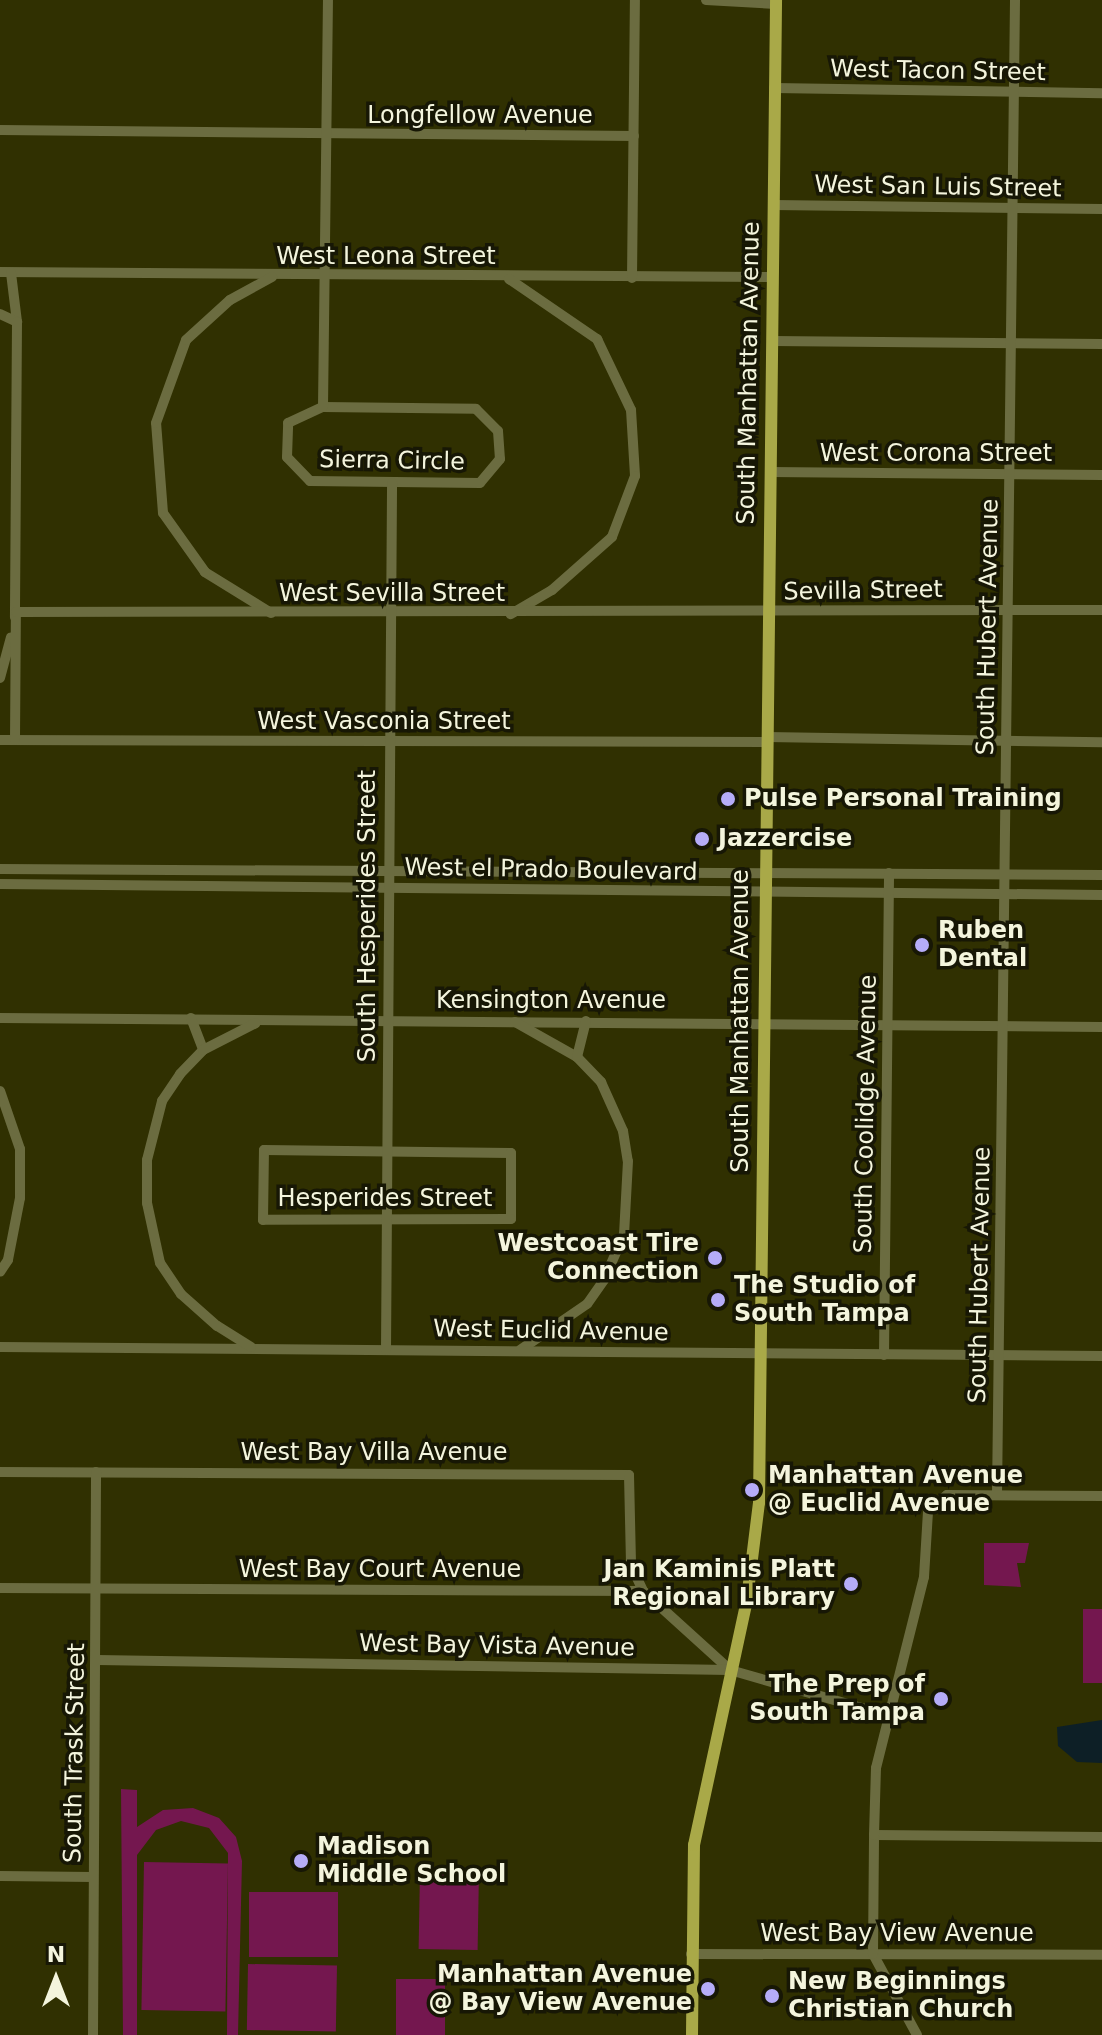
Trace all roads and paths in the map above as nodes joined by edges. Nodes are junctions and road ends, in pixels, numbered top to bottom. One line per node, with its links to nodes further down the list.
1 (328, 0): 10 (street)
2 (635, 0): 11 (street)
3 (706, 0): 5 (street)
4 (1015, 0): 7 (street, South Hubert Avenue)
5 (776, 2): 6 (main road, South Manhattan Avenue)
6 (774, 88): 7 (street, West Tacon Street); 12 (main road, South Manhattan Avenue)
7 (1012, 93): 8 (street, West Tacon Street); 13 (street, South Hubert Avenue)
8 (1102, 93)
9 (0, 130): 10 (street, Longfellow Avenue)
10 (327, 136): 11 (street, Longfellow Avenue); 17 (street)
11 (634, 136): 20 (street)
12 (773, 205): 13 (street, West San Luis Street); 18 (main road, South Manhattan Avenue)
13 (1012, 208): 14 (street, West San Luis Street); 24 (street, South Hubert Avenue)
14 (1102, 209)
15 (6, 272): 16 (street, West Leona Street); 22 (street)
16 (273, 276): 17 (street, West Leona Street); 35 (street)
17 (325, 276): 19 (street, West Leona Street); 26 (street)
18 (772, 277): 20 (street, West Leona Street); 23 (main road, South Manhattan Avenue)
19 (507, 278): 20 (street, West Leona Street); 37 (street)
20 (632, 278)
21 (0, 314): 22 (street)
22 (17, 322): 33 (street)
23 (772, 341): 24 (street); 27 (main road, South Manhattan Avenue)
24 (1012, 343): 25 (street); 28 (street, South Hubert Avenue)
25 (1102, 344)
26 (323, 407): 30 (street, Sierra Circle); 30 (street, Sierra Circle)
27 (770, 472): 28 (street, West Corona Street); 34 (main road, South Manhattan Avenue)
28 (1010, 474): 29 (street, West Corona Street); 31 (street, South Hubert Avenue)
29 (1102, 475)
30 (392, 483): 36 (street, South Hesperides Street)
31 (1008, 609): 32 (street, Sevilla Street); 34 (street, Sevilla Street); 42 (street, South Hubert Avenue)
32 (1102, 610)
33 (16, 612): 35 (street, West Sevilla Street); 38 (street); 40 (street)
34 (769, 612): 37 (street, West Sevilla Street); 41 (main road, South Manhattan Avenue)
35 (271, 613): 36 (street, West Sevilla Street)
36 (389, 614): 37 (street, West Sevilla Street); 44 (street, South Hesperides Street)
37 (511, 615)
38 (0, 678)
39 (0, 740): 40 (street, West Vasconia Street)
40 (15, 740): 44 (street, West Vasconia Street)
41 (767, 740): 42 (street, West Vasconia Street); 44 (street, West Vasconia Street); 50 (main road, South Manhattan Avenue)
42 (1006, 741): 43 (street, West Vasconia Street); 54 (street, South Hubert Avenue)
43 (1102, 742)
44 (389, 743): 53 (street, South Hesperides Street)
45 (0, 869): 46 (street, West el Prado Boulevard)
46 (14, 869): 47 (street, West el Prado Boulevard); 58 (street)
47 (201, 870): 53 (street, West el Prado Boulevard); 57 (street)
48 (549, 873): 49 (street, West el Prado Boulevard); 53 (street, West el Prado Boulevard); 60 (street)
49 (704, 873): 50 (street, West el Prado Boulevard); 61 (street)
50 (764, 873): 51 (street, West el Prado Boulevard); 65 (main road, South Manhattan Avenue)
51 (826, 873): 52 (street, West el Prado Boulevard); 62 (street)
52 (889, 873): 54 (street, West el Prado Boulevard); 63 (street, South Coolidge Avenue)
53 (389, 874): 59 (street, South Hesperides Street)
54 (1005, 874): 55 (street, West el Prado Boulevard); 64 (street, South Hubert Avenue)
55 (1102, 875)
56 (0, 884): 58 (street, West el Prado Boulevard)
57 (201, 884): 58 (street, West el Prado Boulevard); 59 (street, West el Prado Boulevard)
58 (15, 885)
59 (389, 887): 60 (street, West el Prado Boulevard); 70 (street, South Hesperides Street)
60 (548, 889): 61 (street, West el Prado Boulevard)
61 (704, 892): 65 (street, West el Prado Boulevard)
62 (827, 892): 63 (street, West el Prado Boulevard); 65 (street, West el Prado Boulevard)
63 (889, 892): 64 (street, West el Prado Boulevard); 74 (street, South Coolidge Avenue)
64 (1005, 892): 66 (street, West el Prado Boulevard); 75 (street, South Hubert Avenue)
65 (764, 893): 73 (main road, South Manhattan Avenue)
66 (1102, 895)
67 (191, 1018): 68 (street, Kensington Avenue); 69 (street, Kensington Avenue); 77 (street)
68 (2, 1020)
69 (261, 1020): 70 (street, Kensington Avenue); 77 (street)
70 (388, 1020): 71 (street, Kensington Avenue); 80 (street, South Hesperides Street)
71 (514, 1021): 72 (street, Kensington Avenue); 78 (street)
72 (586, 1021): 73 (street, Kensington Avenue); 78 (street)
73 (764, 1022): 74 (street, Kensington Avenue); 87 (main road, South Manhattan Avenue)
74 (887, 1025): 75 (street, Kensington Avenue); 88 (street, South Coolidge Avenue)
75 (1003, 1026): 76 (street, Kensington Avenue); 89 (street, South Hubert Avenue)
76 (1102, 1027)
77 (203, 1050): 84 (street)
78 (577, 1057): 86 (street)
79 (0, 1091): 82 (street)
80 (387, 1152): 81 (street, South Hesperides Street); 81 (street, Hesperides Street); 81 (street, Hesperides Street)
81 (388, 1218): 85 (street, South Hesperides Street)
82 (0, 1272)
83 (0, 1347): 84 (street, West Euclid Avenue)
84 (254, 1348): 85 (street, West Euclid Avenue)
85 (386, 1350): 86 (street, West Euclid Avenue)
86 (520, 1351): 87 (street, West Euclid Avenue)
87 (759, 1354): 88 (street, West Euclid Avenue); 99 (main road, South Manhattan Avenue)
88 (884, 1355): 89 (street, West Euclid Avenue)
89 (998, 1356): 90 (street, West Euclid Avenue); 93 (street, South Hubert Avenue)
90 (1102, 1356)
91 (0, 1472): 92 (street, West Bay Villa Avenue)
92 (96, 1472): 96 (street, South Trask Street); 97 (street, West Bay Villa Avenue)
93 (997, 1495): 94 (street); 100 (street)
94 (1102, 1496)
95 (0, 1588): 96 (street, West Bay Court Avenue)
96 (96, 1588): 97 (street, West Bay Court Avenue); 98 (street, South Trask Street)
97 (643, 1591): 99 (street)
98 (97, 1660): 99 (street, West Bay Vista Avenue); 104 (street, South Trask Street)
99 (730, 1670): 100 (street, West Bay Vista Avenue); 105 (main road, South Manhattan Avenue)
100 (889, 1716): 101 (street)
101 (874, 1835): 102 (street); 106 (street)
102 (1102, 1837)
103 (0, 1876): 104 (street)
104 (93, 1877): 108 (street, South Trask Street)
105 (691, 1954): 106 (street, West Bay View Avenue); 109 (main road, South Manhattan Avenue)
106 (873, 1954): 107 (street, West Bay View Avenue); 110 (street)
107 (1102, 1955)
108 (93, 2035)
109 (692, 2035)
110 (917, 2035)

